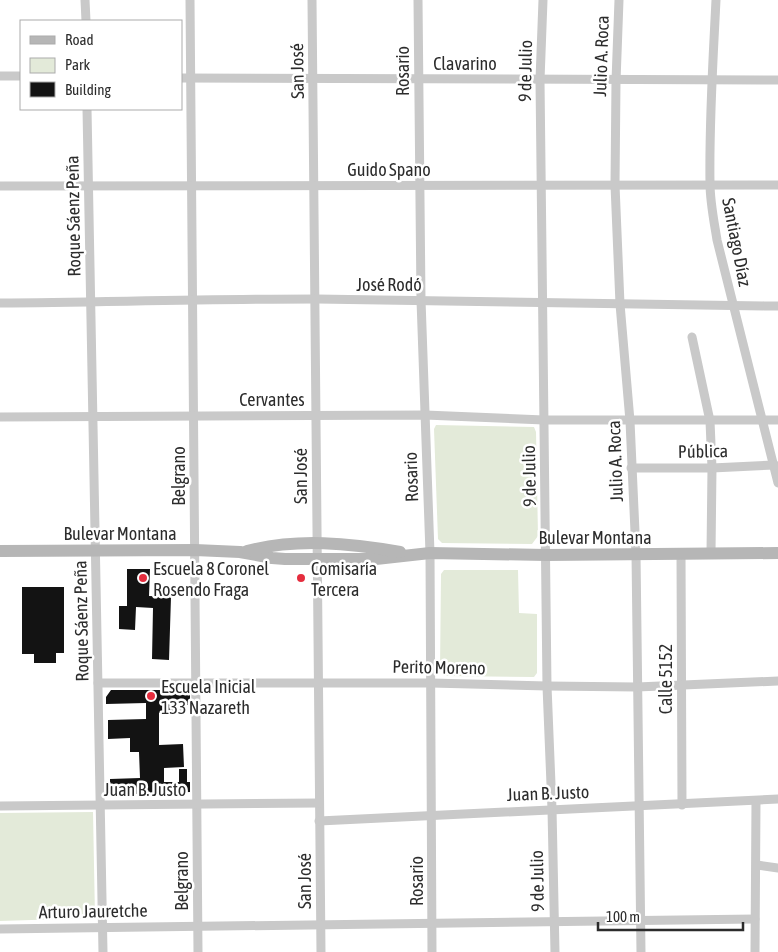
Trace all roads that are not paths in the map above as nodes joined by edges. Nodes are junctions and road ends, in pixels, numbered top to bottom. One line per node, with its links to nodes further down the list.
1 (85, 0): 8 (street)
2 (190, 0): 12 (street, Belgrano)
3 (312, 0): 13 (street, San José)
4 (418, 0): 14 (street, Rosario)
5 (543, 0): 15 (street, 9 de Julio)
6 (619, 0): 18 (street, Julio A. Roca)
7 (716, 0): 16 (street, Santiago Díaz)
8 (86, 20)
9 (0, 76): 10 (street)
10 (20, 76)
11 (182, 78): 12 (street, Clavarino)
12 (191, 78): 13 (street, Clavarino); 27 (street, Belgrano)
13 (313, 78): 14 (street, Clavarino); 28 (street, San José)
14 (419, 79): 15 (street, Clavarino); 21 (street, Rosario)
15 (540, 80): 18 (street, Clavarino); 22 (street, 9 de Julio)
16 (712, 80): 17 (street, Clavarino); 18 (street, Clavarino); 20 (street, Santiago Díaz)
17 (778, 80)
18 (616, 81): 23 (street, Julio A. Roca)
19 (87, 110): 26 (street, Roque Sáenz Peña)
20 (710, 184): 23 (street, Guido Spano); 24 (street, Guido Spano); 36 (street, Santiago Díaz)
21 (419, 185): 22 (street, Guido Spano); 28 (street, Guido Spano); 31 (street, Rosario)
22 (542, 185): 23 (street, Guido Spano); 34 (street, 9 de Julio)
23 (615, 185): 35 (street, Julio A. Roca)
24 (778, 185)
25 (0, 186): 26 (street, Guido Spano)
26 (89, 186): 27 (street, Guido Spano); 32 (street, Roque Sáenz Peña)
27 (192, 186): 28 (street, Guido Spano); 30 (street, Belgrano)
28 (314, 186): 29 (street, San José)
29 (315, 299): 30 (street, José Rodó); 31 (street, José Rodó); 39 (street, San José)
30 (193, 300): 32 (street, José Rodó); 42 (street, Belgrano)
31 (421, 300): 34 (street, José Rodó); 40 (street, Rosario)
32 (91, 302): 33 (street, José Rodó); 41 (street, Roque Sáenz Peña)
33 (0, 303)
34 (543, 303): 35 (street, José Rodó); 44 (street, 9 de Julio)
35 (620, 304): 36 (street, José Rodó); 47 (street, Julio A. Roca)
36 (733, 306): 37 (street, José Rodó); 45 (street, Santiago Díaz)
37 (778, 306)
38 (692, 338): 48 (street)
39 (316, 415): 40 (street, Cervantes); 42 (street, Cervantes); 53 (street, San José)
40 (425, 415): 44 (street, Cervantes); 58 (street, Rosario)
41 (93, 416): 42 (street, Cervantes); 43 (street, Cervantes); 56 (street, Roque Sáenz Peña)
42 (194, 416): 54 (street, Belgrano)
43 (0, 417)
44 (544, 420): 47 (street, Cervantes); 64 (street, 9 de Julio)
45 (763, 420): 46 (street, Cervantes); 48 (street, Cervantes); 49 (street, Santiago Díaz)
46 (778, 420)
47 (630, 421): 48 (street, Cervantes); 50 (street, Julio A. Roca)
48 (710, 421): 51 (street)
49 (775, 465): 51 (street, Pública); 52 (street, Santiago Díaz)
50 (631, 468): 51 (street, Pública); 63 (street, Julio A. Roca)
51 (712, 468): 60 (street)
52 (778, 483)
53 (316, 543): 57 (main road, Bulevar Montana); 62 (main road, Bulevar Montana); 65 (street, San José)
54 (195, 550): 56 (main road, Bulevar Montana); 57 (main road, Bulevar Montana); 69 (street, Belgrano)
55 (0, 551): 56 (main road, Bulevar Montana)
56 (96, 551): 68 (street, Roque Sáenz Peña)
57 (240, 552): 65 (main road, Bulevar Montana)
58 (430, 553): 62 (main road, Bulevar Montana); 64 (main road, Bulevar Montana); 66 (street, Rosario)
59 (681, 553): 60 (main road, Bulevar Montana); 63 (main road, Bulevar Montana); 71 (street, Calle 5152)
60 (711, 553): 61 (main road, Bulevar Montana)
61 (778, 553)
62 (412, 554): 65 (main road, Bulevar Montana)
63 (636, 554): 64 (main road, Bulevar Montana); 73 (street, Julio A. Roca)
64 (546, 555): 72 (street, 9 de Julio)
65 (316, 559): 70 (street, San José)
66 (431, 682): 70 (street, Perito Moreno); 72 (street, Perito Moreno); 83 (street, Rosario)
67 (778, 682): 71 (street, Perito Moreno)
68 (98, 683): 69 (street, Perito Moreno); 80 (street, Roque Sáenz Peña)
69 (196, 683): 70 (street, Perito Moreno); 77 (street, Belgrano)
70 (318, 683): 76 (street, San José)
71 (681, 684): 73 (street, Perito Moreno); 78 (street, Calle 5152)
72 (547, 686): 73 (street, Perito Moreno); 82 (street, 9 de Julio)
73 (637, 687): 81 (street, Julio A. Roca)
74 (778, 799): 75 (street, Juan B. Justo)
75 (756, 801): 78 (street, Juan B. Justo); 85 (street)
76 (319, 803): 77 (street, Juan B. Justo); 84 (street, San José)
77 (197, 805): 80 (street, Juan B. Justo); 92 (street, Belgrano)
78 (682, 805): 81 (street, Juan B. Justo)
79 (0, 806): 80 (street, Juan B. Justo)
80 (101, 806): 93 (street, Roque Sáenz Peña)
81 (639, 806): 82 (street, Juan B. Justo); 88 (street, Julio A. Roca)
82 (552, 809): 83 (street, Juan B. Justo); 89 (street, 9 de Julio)
83 (432, 815): 84 (street, Juan B. Justo); 90 (street, Rosario)
84 (319, 821): 91 (street, San José)
85 (757, 866): 86 (street); 87 (street)
86 (778, 868)
87 (755, 919): 88 (street, Arturo Jauretche); 101 (street)
88 (642, 920): 89 (street, Arturo Jauretche); 100 (street, Julio A. Roca)
89 (555, 921): 90 (street, Arturo Jauretche); 99 (street, 9 de Julio)
90 (432, 923): 91 (street, Arturo Jauretche); 98 (street, Rosario)
91 (320, 924): 92 (street, Arturo Jauretche); 97 (street, San José)
92 (198, 926): 93 (street, Arturo Jauretche); 96 (street, Belgrano)
93 (103, 927): 94 (street, Arturo Jauretche); 95 (street, Roque Sáenz Peña)
94 (0, 928)
95 (104, 952)
96 (198, 952)
97 (320, 952)
98 (432, 952)
99 (554, 952)
100 (641, 952)
101 (755, 952)

